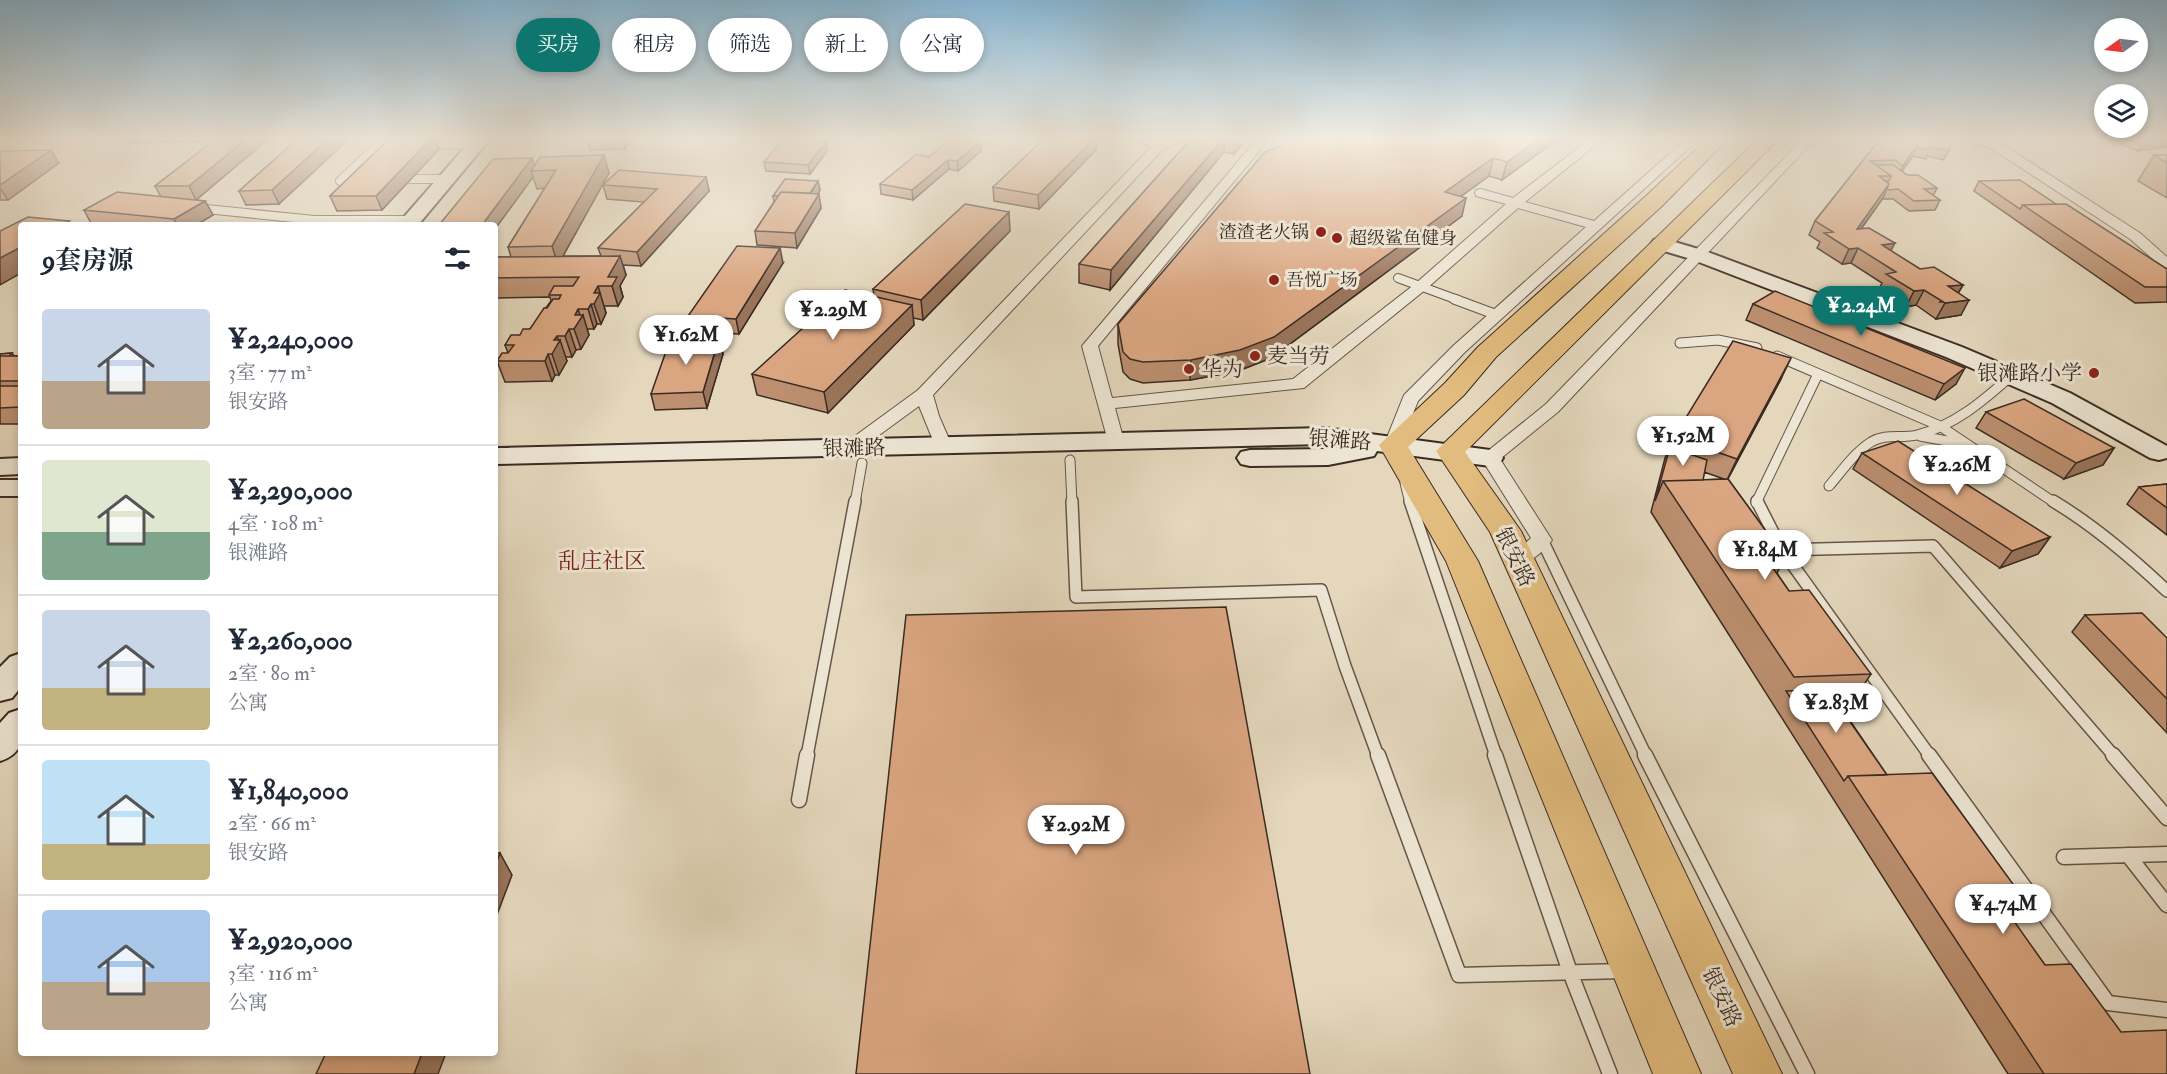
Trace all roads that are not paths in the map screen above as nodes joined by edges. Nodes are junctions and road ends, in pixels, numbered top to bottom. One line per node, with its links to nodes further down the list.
1 (438, 189): 15 (street)
2 (460, 189): 16 (street)
3 (1118, 189): 27 (street)
4 (1221, 189): 28 (street)
5 (1533, 189): 12 (street)
6 (1638, 189): 17 (street)
7 (1666, 189): 32 (main road)
8 (1717, 189): 18 (main road)
9 (1761, 189): 19 (street)
10 (2063, 189): 20 (street)
11 (1481, 193): 12 (street)
12 (1515, 203): 17 (street); 22 (street)
13 (185, 207): 14 (lane)
14 (377, 222)
15 (410, 222)
16 (432, 222)
17 (1596, 226): 23 (street)
18 (1661, 244): 19 (street); 34 (main road)
19 (1698, 255): 26 (street); 39 (street)
20 (2167, 264)
21 (1398, 278): 22 (lane)
22 (1420, 287): 23 (lane); 28 (street)
23 (1497, 315): 32 (street)
24 (1680, 343): 25 (lane)
25 (1818, 374): 29 (lane); 48 (lane)
26 (2011, 376): 29 (lane); 35 (street)
27 (924, 394): 33 (street); 37 (street)
28 (1106, 404): 31 (street)
29 (1940, 426): 30 (lane); 36 (lane)
30 (1917, 435): 36 (lane); 44 (lane)
31 (1115, 441): 32 (street, 银滩路); 33 (street, 银滩路)
32 (1393, 445): 34 (street); 40 (street, 银滩路); 60 (main road); 61 (lane)
33 (943, 446): 37 (street, 银滩路)
34 (1450, 451): 39 (street); 47 (main road, 银安路)
35 (2159, 452)
36 (1977, 453): 49 (lane)
37 (856, 455): 38 (street, 银滩路); 40 (street, 银滩路); 43 (street, 银滩路); 54 (lane)
38 (498, 456)
39 (1490, 458): 47 (street)
40 (1071, 460): 61 (lane)
41 (18, 466): 42 (street)
42 (0, 467)
43 (498, 475)
44 (1830, 486)
45 (0, 488): 46 (street)
46 (18, 488)
47 (1530, 550): 65 (main road, 银安路); 66 (lane)
48 (1782, 550): 55 (lane); 62 (lane)
49 (2167, 591)
50 (18, 669): 51 (street)
51 (0, 690)
52 (18, 726): 53 (street)
53 (0, 747)
54 (799, 800)
55 (2167, 818)
56 (2167, 854): 57 (lane)
57 (2128, 855): 58 (lane); 59 (lane)
58 (2064, 857)
59 (2167, 905)
60 (1633, 970): 61 (lane); 64 (main road)
61 (1570, 972): 63 (lane)
62 (2167, 1010)
63 (1610, 1074)
64 (1677, 1074)
65 (1758, 1074)
66 (1807, 1074)

